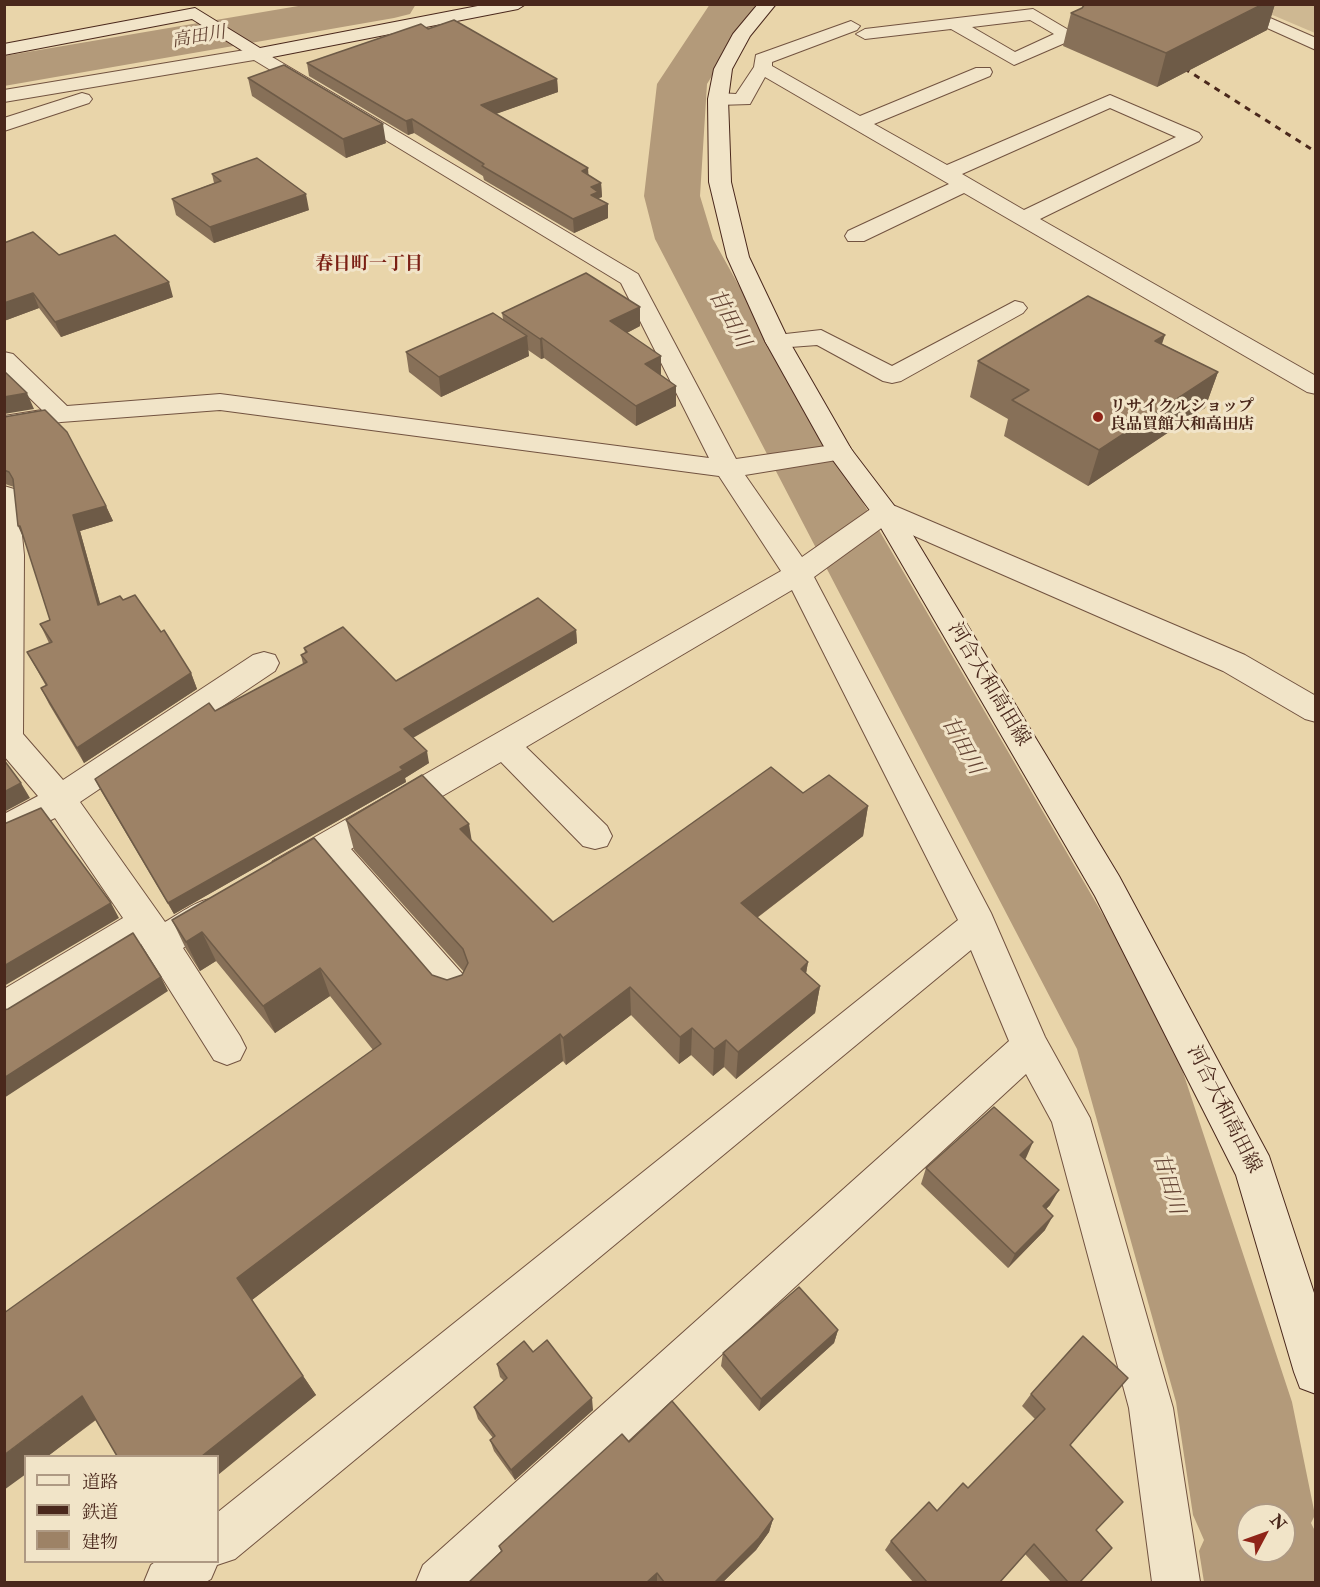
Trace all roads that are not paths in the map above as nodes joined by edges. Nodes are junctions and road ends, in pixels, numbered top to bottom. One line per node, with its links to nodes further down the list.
1 (518, 4): 9 (street)
2 (768, 4): 16 (street, 河合大和高田線)
3 (1222, 4): 8 (street)
4 (197, 13): 9 (street); 10 (street)
5 (835, 14): 7 (street)
6 (955, 24): 6 (street); 7 (street)
7 (858, 29): 11 (street); 12 (street)
8 (1316, 45)
9 (248, 49): 14 (street); 30 (street)
10 (4, 50)
11 (890, 50)
12 (764, 68): 16 (street); 17 (street)
13 (983, 72): 17 (street)
14 (91, 82): 15 (street); 18 (street)
15 (4, 96)
16 (718, 99): 24 (street, 河合大和高田線)
17 (859, 123): 19 (street)
18 (4, 125)
19 (944, 174): 20 (street); 21 (street)
20 (964, 185): 21 (street); 22 (street)
21 (1024, 218): 26 (street)
22 (856, 236)
23 (1015, 308): 24 (street)
24 (777, 340): 29 (street, 河合大和高田線)
25 (4, 359): 27 (street)
26 (1316, 387)
27 (61, 414): 28 (street); 30 (street)
28 (4, 423)
29 (829, 453): 30 (street); 32 (street, 河合大和高田線)
30 (744, 466): 33 (street)
31 (4, 495): 37 (street)
32 (885, 512): 33 (street); 35 (street); 47 (street, 河合大和高田線)
33 (807, 568): 36 (street); 41 (street)
34 (264, 663): 37 (street)
35 (1316, 711)
36 (504, 744): 39 (street); 40 (street)
37 (60, 799): 38 (street); 42 (street)
38 (4, 830)
39 (595, 836)
40 (328, 846): 42 (street); 43 (street)
41 (978, 924): 45 (street); 48 (street)
42 (152, 934): 44 (street); 46 (street)
43 (454, 990)
44 (4, 1009)
45 (1030, 1046): 51 (street); 52 (street)
46 (227, 1048)
47 (1316, 1372)
48 (219, 1541)
49 (193, 1563): 50 (street)
50 (168, 1582)
51 (440, 1582)
52 (1176, 1582)

